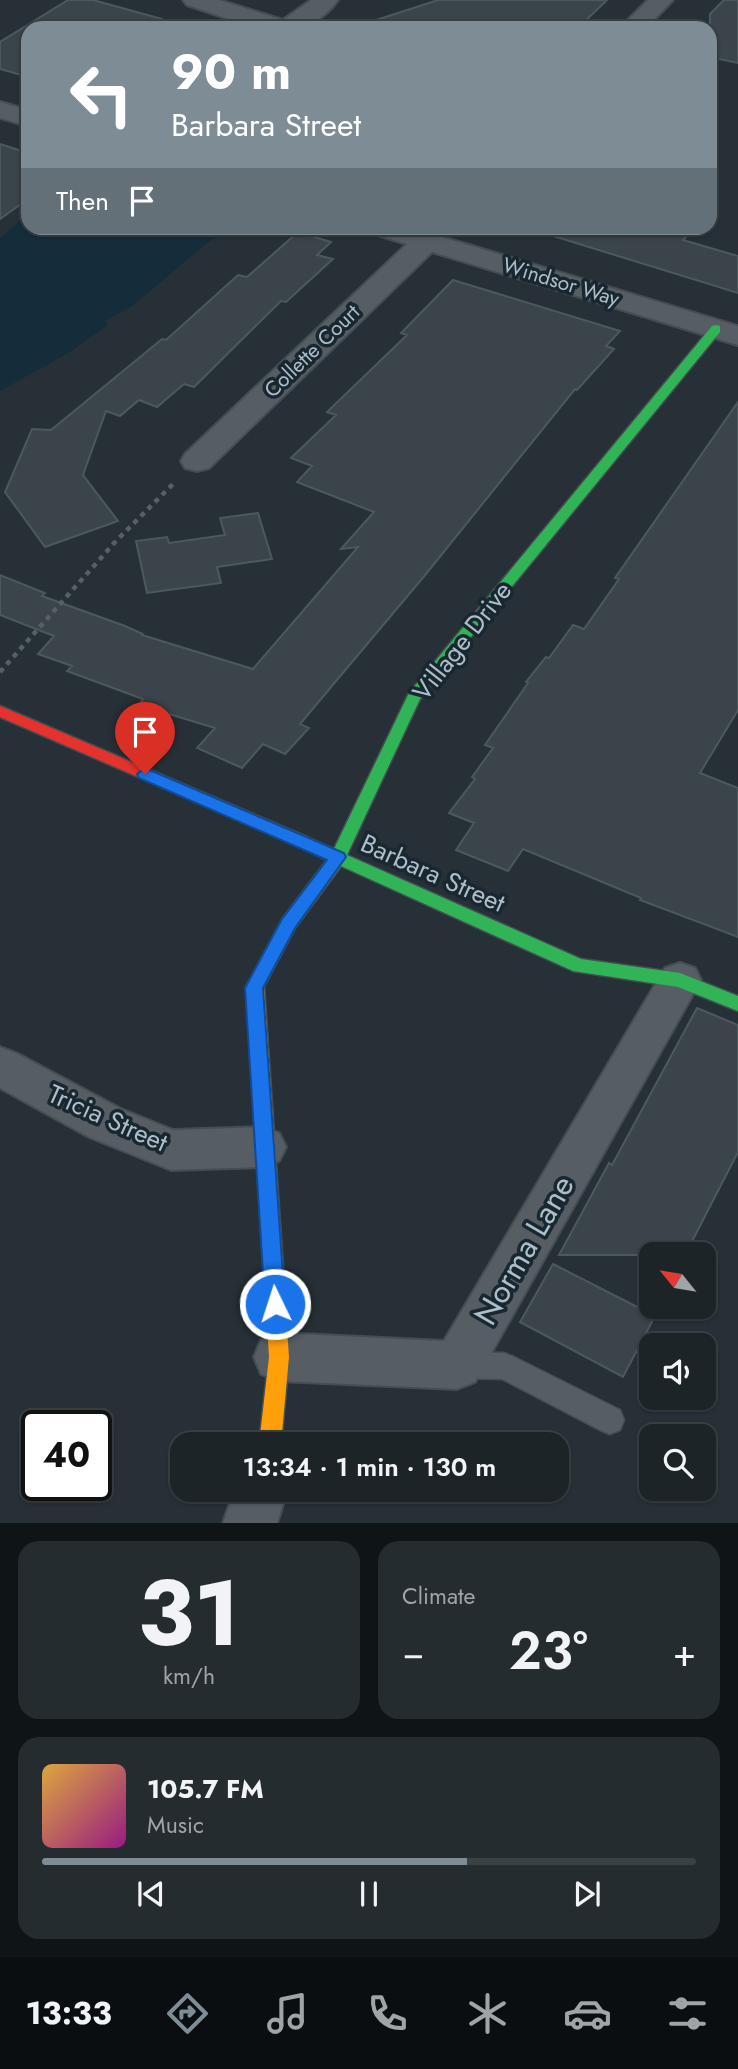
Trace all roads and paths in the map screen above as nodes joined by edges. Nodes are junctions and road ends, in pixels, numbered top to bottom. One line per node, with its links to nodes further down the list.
1 (195, 0): 4 (street)
2 (326, 0): 5 (street)
3 (661, 0): 6 (street)
4 (260, 21)
5 (298, 21)
6 (639, 21)
7 (0, 110): 8 (street)
8 (21, 116)
9 (407, 235): 10 (street, Windsor Way)
10 (427, 241): 11 (street, Windsor Way); 12 (street, Collette Court)
11 (727, 333): 15 (street, Village Drive)
12 (197, 461): 13 (path)
13 (0, 672)
14 (0, 711): 15 (street, Barbara Street)
15 (338, 857): 16 (street, Barbara Street); 19 (street, Village Drive)
16 (680, 980): 17 (street, Barbara Street); 21 (street, Norma Lane)
17 (738, 1004)
18 (0, 1066): 19 (street, Tricia Street)
19 (263, 1147): 20 (street, Village Drive)
20 (279, 1357): 21 (street); 23 (street, Village Drive)
21 (457, 1365): 22 (lane)
22 (610, 1420)
23 (271, 1432)
24 (257, 1502): 25 (street)
25 (250, 1523)

